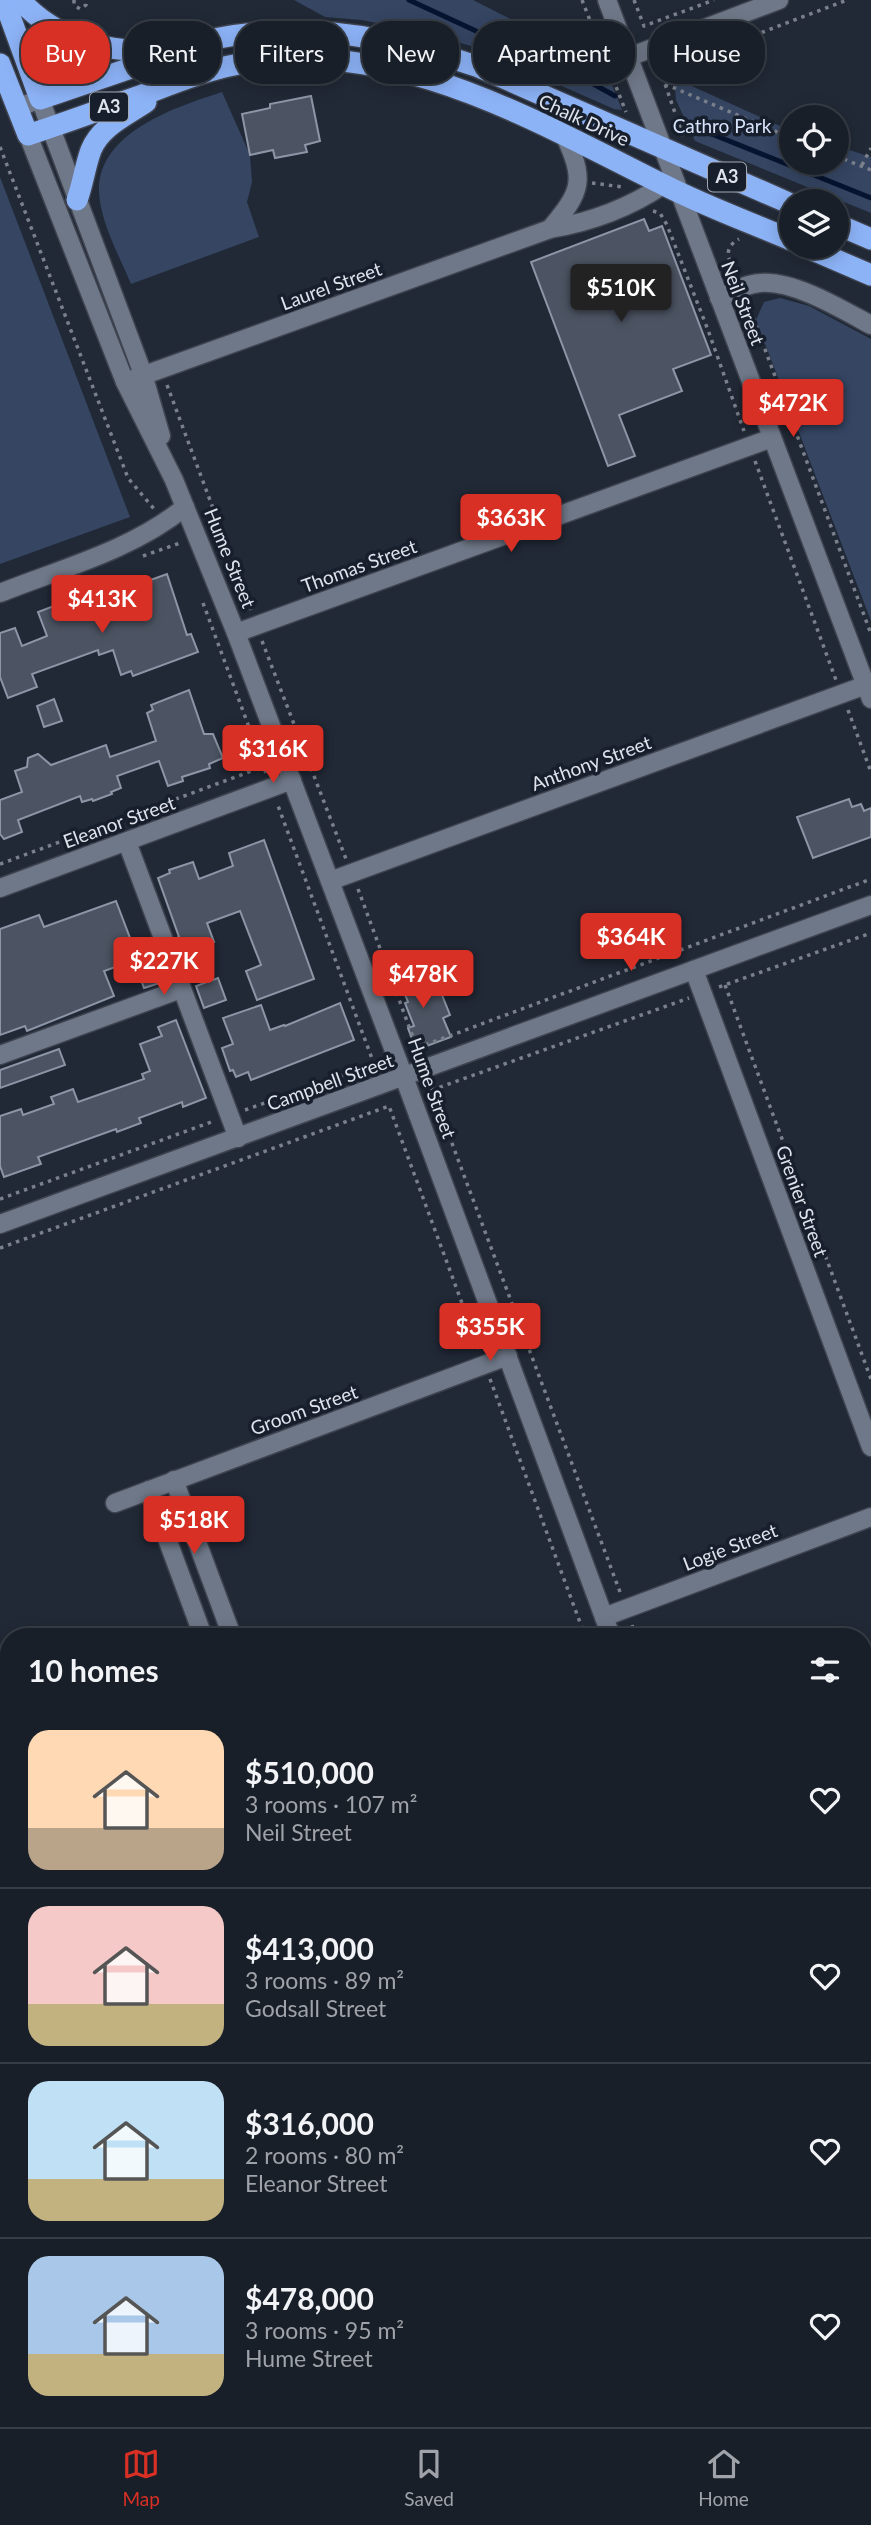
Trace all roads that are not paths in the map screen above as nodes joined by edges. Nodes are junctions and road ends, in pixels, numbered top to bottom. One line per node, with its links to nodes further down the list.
1 (4, 0): 14 (highway)
2 (20, 0): 8 (highway, Chalk Drive / A3)
3 (607, 0): 6 (street, Neil Street)
4 (779, 0): 5 (street)
5 (734, 8): 9 (street)
6 (615, 21)
7 (221, 38): 19 (highway, Chalk Drive / A3)
8 (124, 50)
9 (635, 54)
10 (0, 64): 15 (highway, Hume Street)
11 (124, 70): 14 (highway)
12 (635, 73): 19 (street, Neil Street)
13 (167, 86): 16 (highway, Chalk Drive / A3); 17 (highway, Chalk Drive / A3); 21 (highway)
14 (40, 99): 15 (street); 16 (street, Hume Street)
15 (17, 108): 18 (highway, Hume Street)
16 (51, 128): 18 (highway, Chalk Drive / A3); 21 (street, Hume Street)
17 (564, 134): 20 (highway, Chalk Drive / A3); 23 (street)
18 (28, 135): 32 (street, Hume Street)
19 (663, 150): 20 (street, Neil Street); 22 (highway, Chalk Drive / A3)
20 (671, 189): 23 (street, Laurel Street); 25 (highway, Chalk Drive / A3); 29 (street, Neil Street)
21 (77, 200): 31 (street, Hume Street)
22 (779, 200)
23 (550, 229): 31 (street, Laurel Street)
24 (849, 230): 26 (highway)
25 (779, 235)
26 (871, 239)
27 (834, 259): 28 (highway)
28 (871, 275)
29 (719, 298): 30 (street); 33 (street, Neil Street)
30 (871, 325)
31 (152, 371): 32 (street, Laurel Street); 34 (street, Hume Street)
32 (125, 382): 34 (street, Hume Street)
33 (772, 438): 37 (street, Thomas Street); 38 (street, Neil Street)
34 (174, 480): 35 (street, Hume Street)
35 (185, 507): 36 (street); 37 (street, Hume Street)
36 (0, 593)
37 (236, 633): 39 (street, Hume Street)
38 (868, 692): 41 (street, Anthony Street)
39 (292, 780): 40 (street, Eleanor Street); 41 (street, Hume Street)
40 (127, 842): 42 (street, Eleanor Street); 45 (street)
41 (330, 881): 47 (street, Hume Street)
42 (0, 888)
43 (871, 905): 44 (street, Campbell Street)
44 (694, 970): 47 (street, Campbell Street); 51 (street, Grenier Street)
45 (181, 989): 46 (street); 48 (street)
46 (0, 1055)
47 (404, 1077): 48 (street, Campbell Street); 50 (street, Hume Street)
48 (238, 1138): 49 (street, Campbell Street)
49 (0, 1224)
50 (508, 1356): 52 (street, Groom Street); 56 (street, Hume Street)
51 (871, 1447)
52 (174, 1480): 53 (street, Groom Street); 58 (street)
53 (149, 1490): 54 (street, Groom Street); 57 (street)
54 (115, 1503)
55 (871, 1517): 56 (street, Logie Street)
56 (604, 1617): 59 (street, Hume Street)
57 (200, 1628)
58 (229, 1628)
59 (608, 1628)

